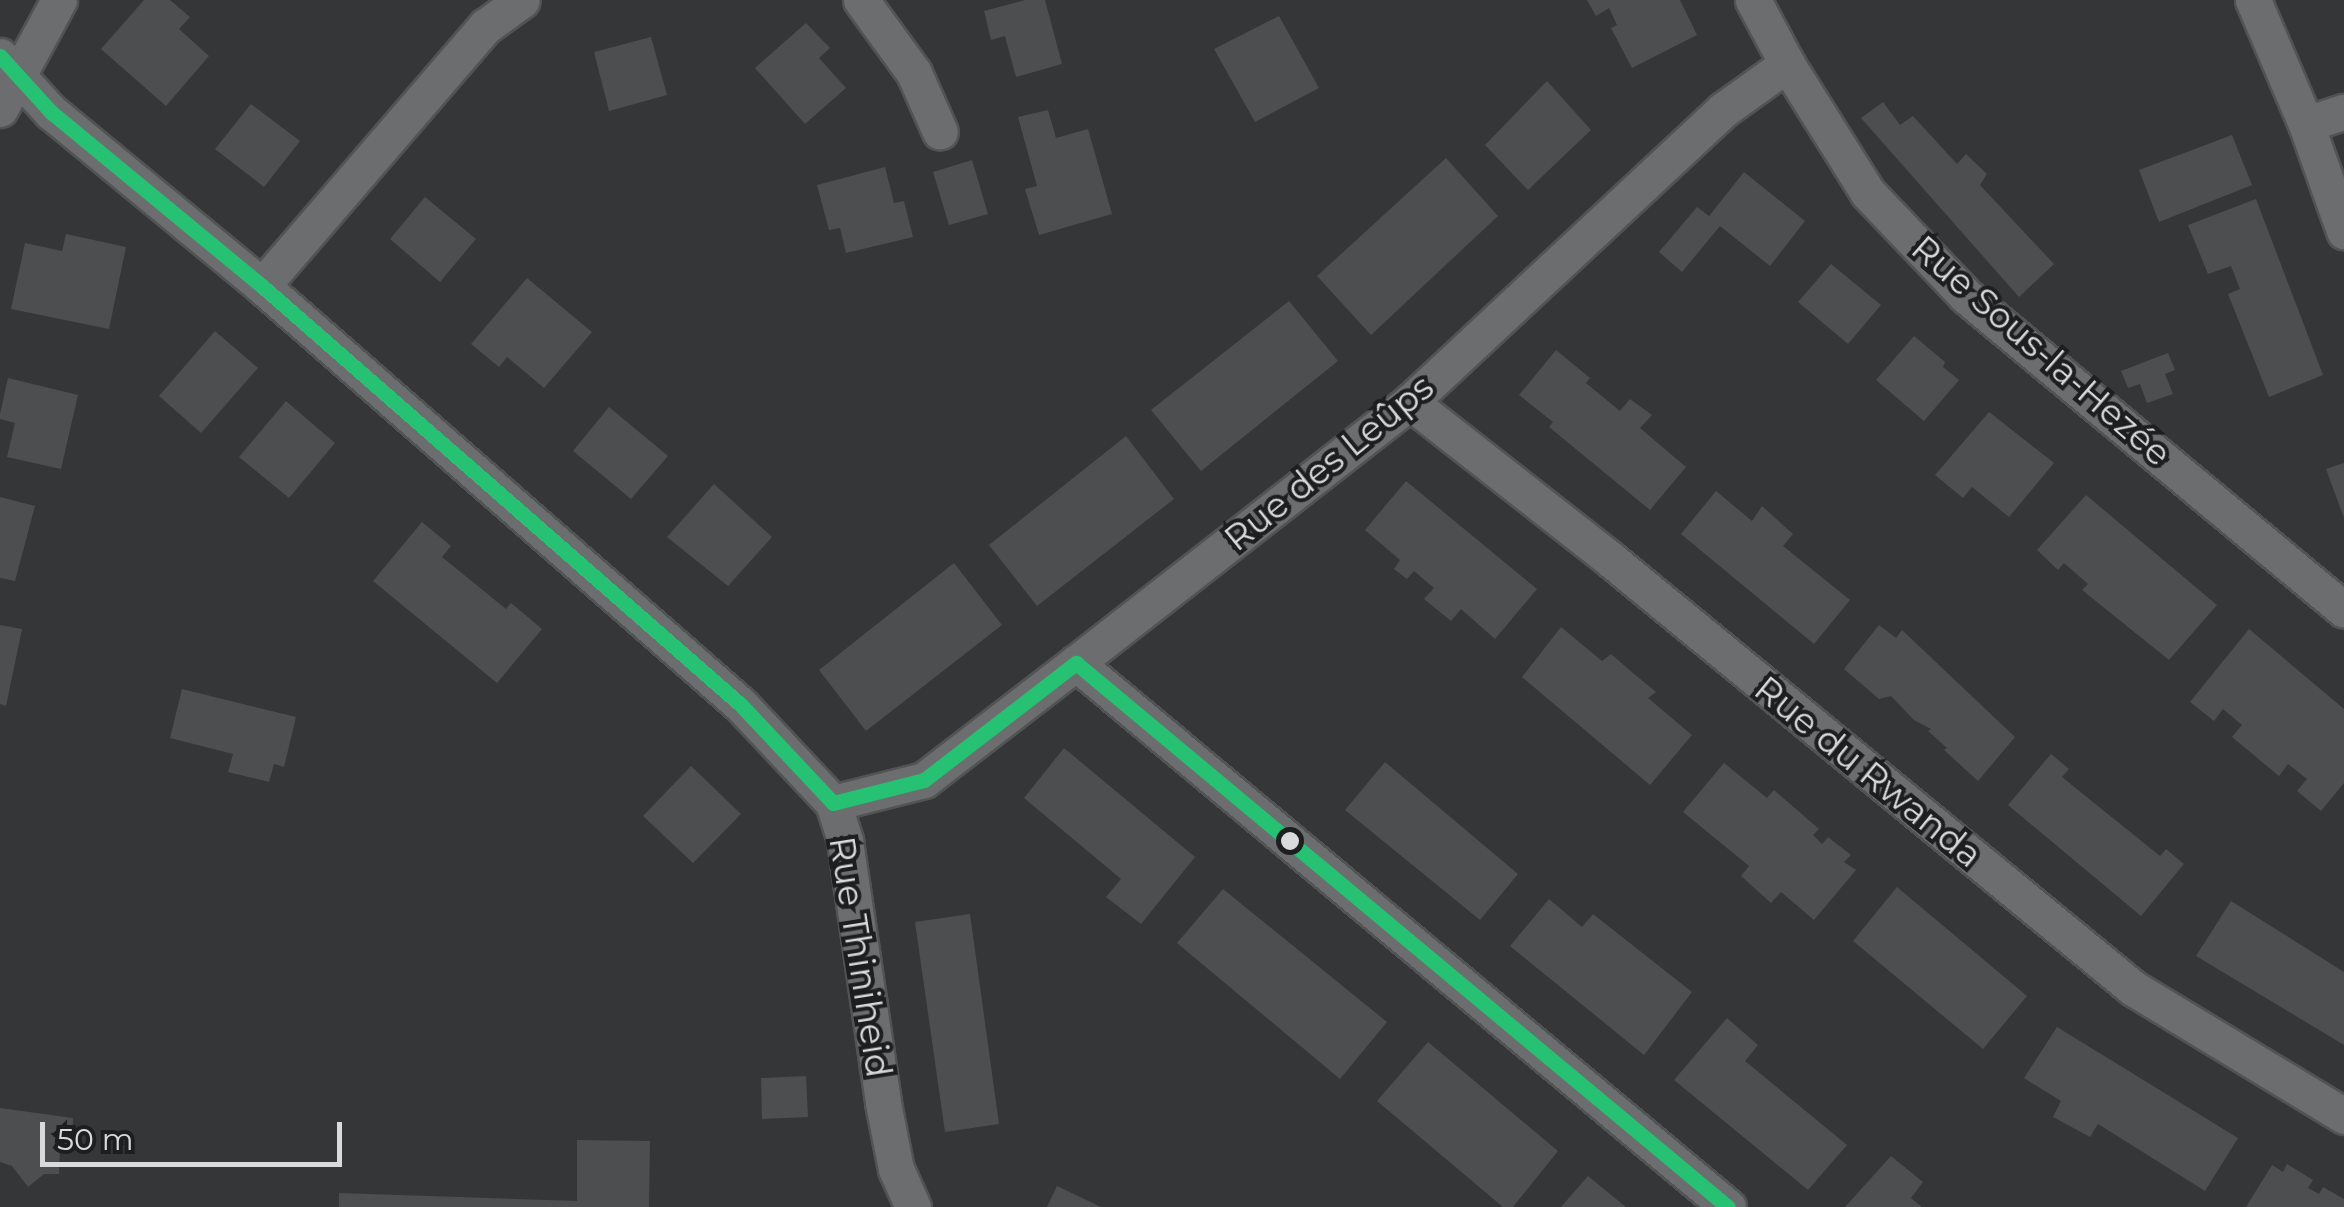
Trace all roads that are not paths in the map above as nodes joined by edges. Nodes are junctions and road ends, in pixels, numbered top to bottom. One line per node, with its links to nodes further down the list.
1 (59, 0): 7 (street)
2 (522, 0): 13 (street)
3 (861, 0): 11 (street)
4 (1753, 0): 6 (street, Rue Sous-la-Hezée)
5 (2253, 0): 10 (street)
6 (1787, 64): 14 (street, Rue des Leûps); 15 (street, Rue Sous-la-Hezée)
7 (8, 66): 8 (street); 13 (street, Rue Thiniheid)
8 (0, 109)
9 (2344, 112): 10 (street)
10 (2306, 124): 12 (street)
11 (940, 132)
12 (2344, 231)
13 (262, 286): 17 (street, Rue Thiniheid)
14 (1410, 402): 16 (street, Rue des Leûps); 18 (street, Rue du Rwanda)
15 (2344, 610)
16 (1076, 663): 17 (street, Rue des Leûps); 20 (street)
17 (833, 803): 19 (street, Rue Thiniheid)
18 (2344, 1116)
19 (913, 1207)
20 (1728, 1207)

